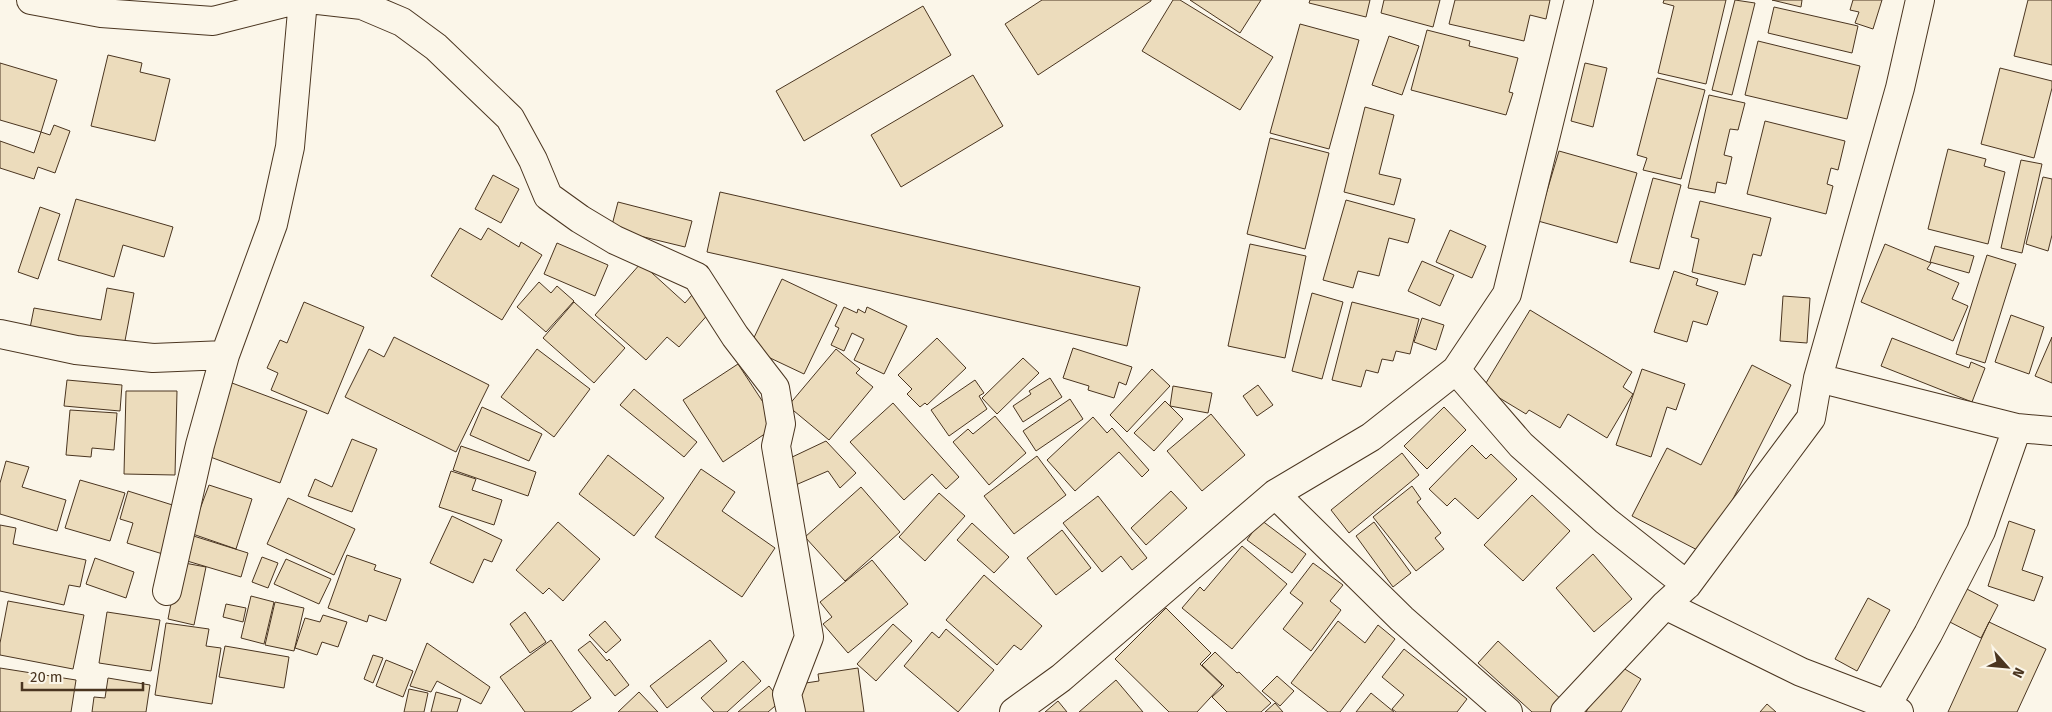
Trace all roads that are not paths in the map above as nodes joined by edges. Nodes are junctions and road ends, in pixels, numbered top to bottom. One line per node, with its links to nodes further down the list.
1 (31, 0): 2 (street)
2 (296, 0)
3 (303, 0): 8 (street)
4 (318, 0): 18 (street)
5 (1578, 0): 9 (street)
6 (1920, 0): 10 (street)
7 (0, 334): 8 (street)
8 (224, 356): 15 (street)
9 (1456, 370): 13 (street); 14 (street)
10 (1818, 378): 11 (street); 14 (street)
11 (2017, 428): 12 (street); 17 (street)
12 (2052, 431)
13 (1276, 494): 19 (street); 20 (street)
14 (1687, 585): 16 (street)
15 (167, 591)
16 (1665, 605): 17 (street); 21 (street)
17 (1893, 708)
18 (791, 712)
19 (1014, 712)
20 (1508, 712)
21 (1565, 712)

